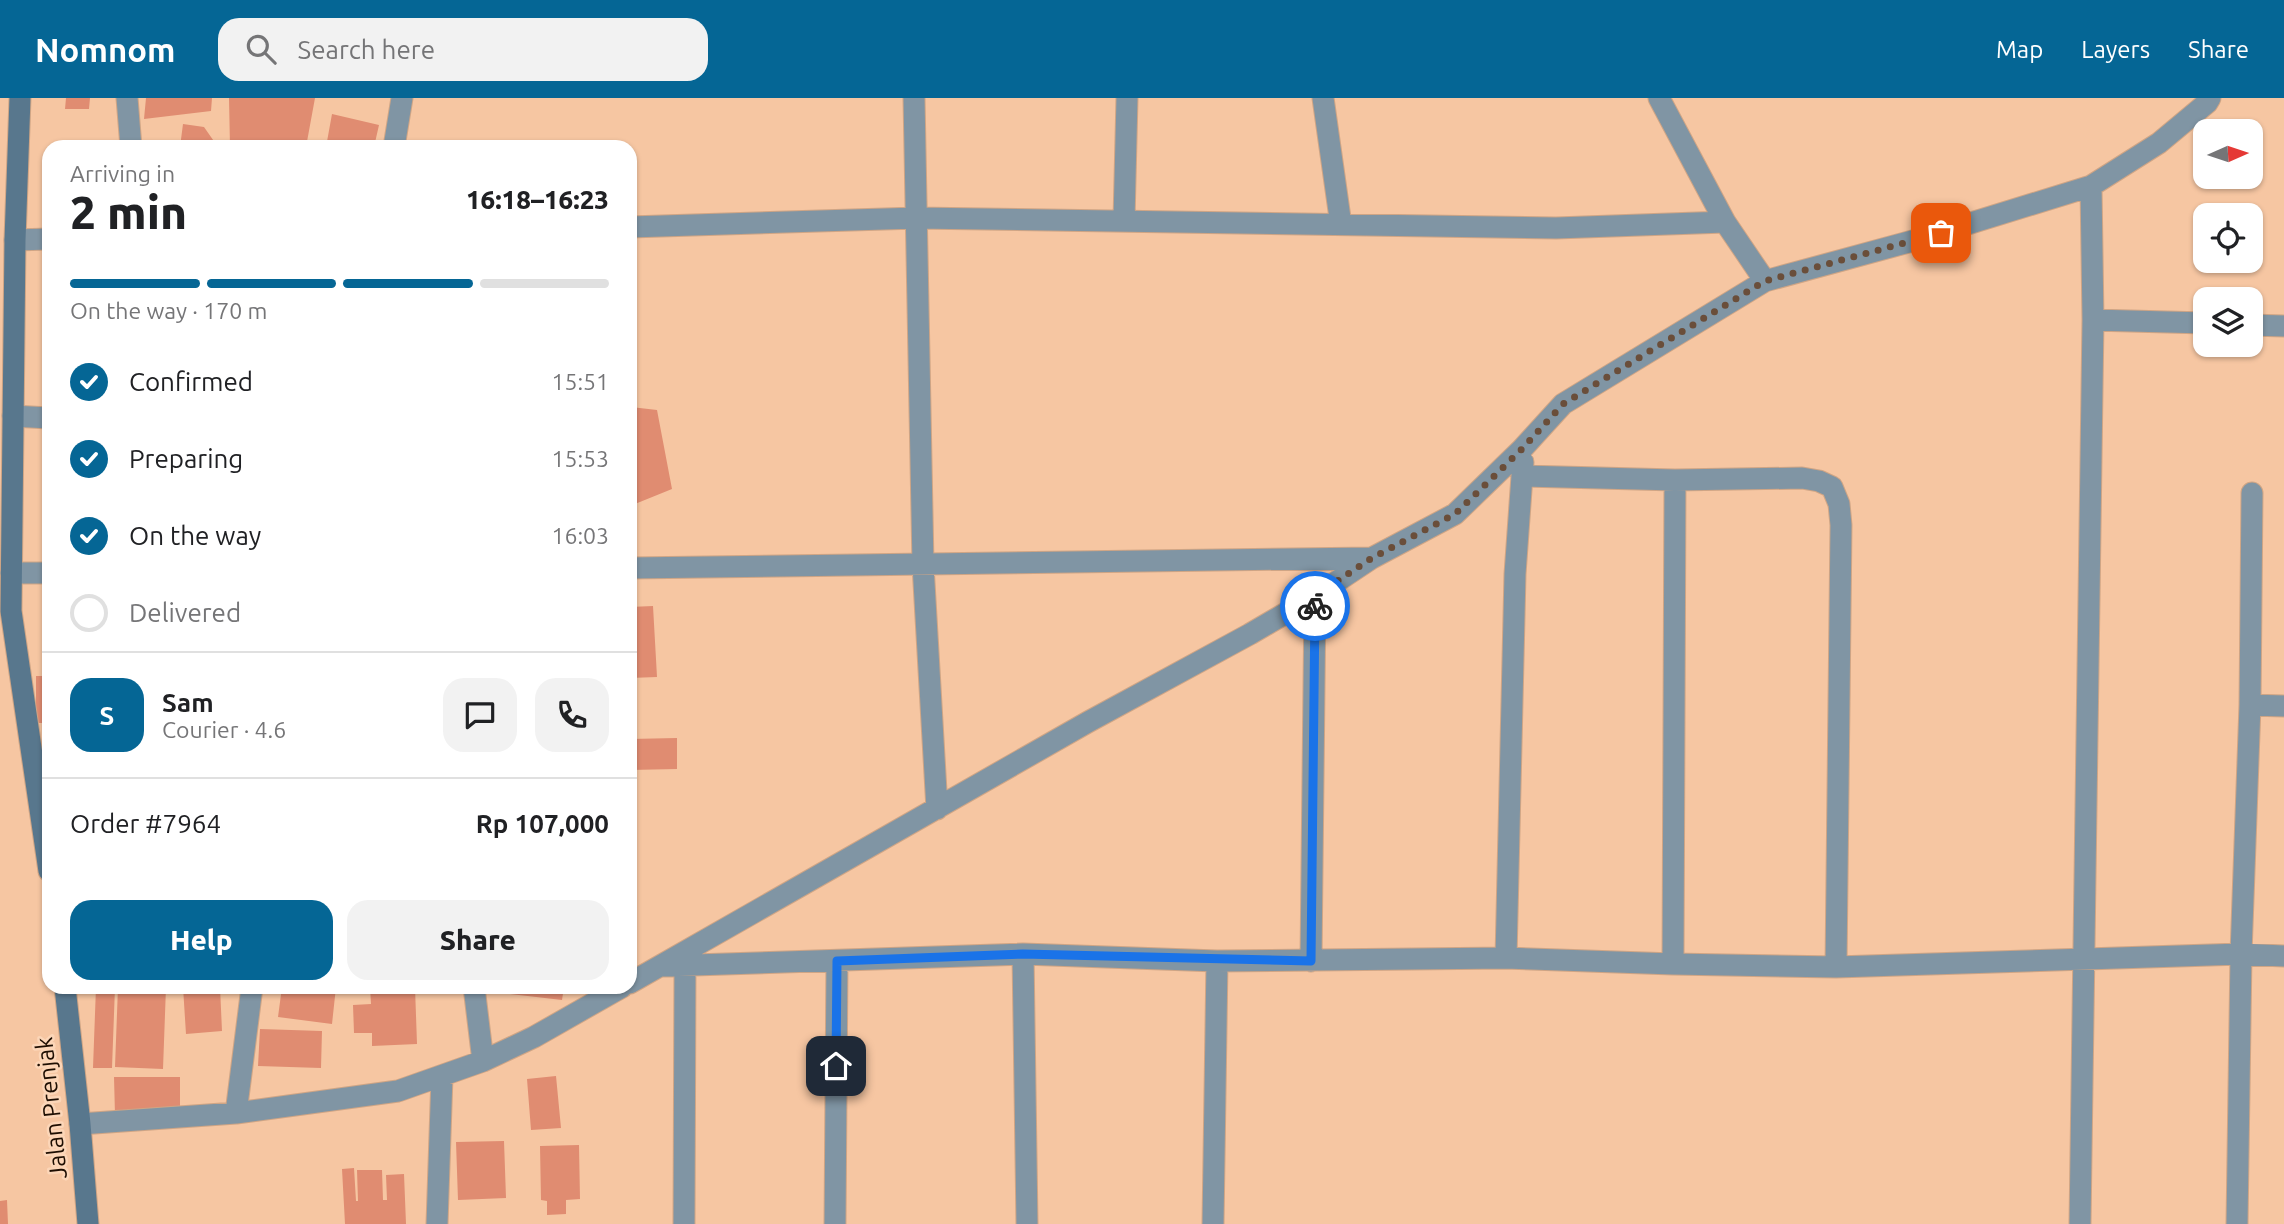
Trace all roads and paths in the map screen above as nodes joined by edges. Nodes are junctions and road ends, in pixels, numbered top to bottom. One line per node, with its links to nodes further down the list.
1 (20, 98): 18 (street)
2 (127, 98): 9 (street)
3 (402, 98): 10 (street)
4 (914, 98): 12 (street)
5 (1127, 98): 13 (street)
6 (1322, 98): 15 (street)
7 (1659, 98): 14 (street)
8 (2210, 98): 11 (street)
9 (130, 140)
10 (395, 140)
11 (2091, 186): 19 (street); 20 (street)
12 (917, 218): 13 (street); 16 (street); 31 (street)
13 (1124, 220): 15 (street)
14 (1725, 222): 15 (street); 19 (street)
15 (1341, 225)
16 (637, 227)
17 (42, 239): 18 (street)
18 (15, 240): 24 (street)
19 (1765, 281): 26 (street)
20 (2093, 320): 21 (street); 45 (street)
21 (2193, 323)
22 (2263, 325): 23 (street)
23 (2284, 326)
24 (13, 416): 25 (street); 33 (street)
25 (42, 418)
26 (1522, 449): 27 (street); 30 (street)
27 (1523, 476): 28 (street); 44 (street)
28 (1675, 480): 49 (street); 52 (street)
29 (2252, 493): 37 (street)
30 (1372, 558): 31 (street); 35 (street)
31 (923, 565): 32 (street); 39 (street)
32 (637, 568)
33 (10, 573): 34 (street); 36 (street)
34 (42, 573)
35 (1315, 596): 39 (street); 48 (street)
36 (6, 612): 40 (street)
37 (2250, 705): 38 (street); 42 (street)
38 (2284, 706)
39 (937, 809): 50 (street)
40 (42, 829)
41 (1023, 954): 46 (street); 47 (street); 66 (street)
42 (2241, 954): 43 (street); 45 (street); 69 (street)
43 (2284, 956)
44 (1506, 958): 48 (street); 49 (street)
45 (2084, 960): 52 (street); 68 (street)
46 (837, 961): 51 (street); 65 (street)
47 (1216, 961): 48 (street); 67 (street)
48 (1311, 961)
49 (1672, 964): 52 (street)
50 (659, 966): 51 (street); 53 (street)
51 (685, 966): 64 (street)
52 (1836, 967)
53 (637, 979)
54 (66, 994): 61 (street, Jalan Prenjak)
55 (250, 994): 60 (street)
56 (475, 994): 58 (street)
57 (610, 994): 58 (street)
58 (483, 1061): 59 (street)
59 (442, 1076): 60 (street); 63 (street)
60 (236, 1113): 61 (street)
61 (80, 1124): 62 (street, Jalan Prenjak)
62 (88, 1224)
63 (437, 1224)
64 (684, 1224)
65 (835, 1224)
66 (1027, 1224)
67 (1213, 1224)
68 (2080, 1224)
69 (2237, 1224)

